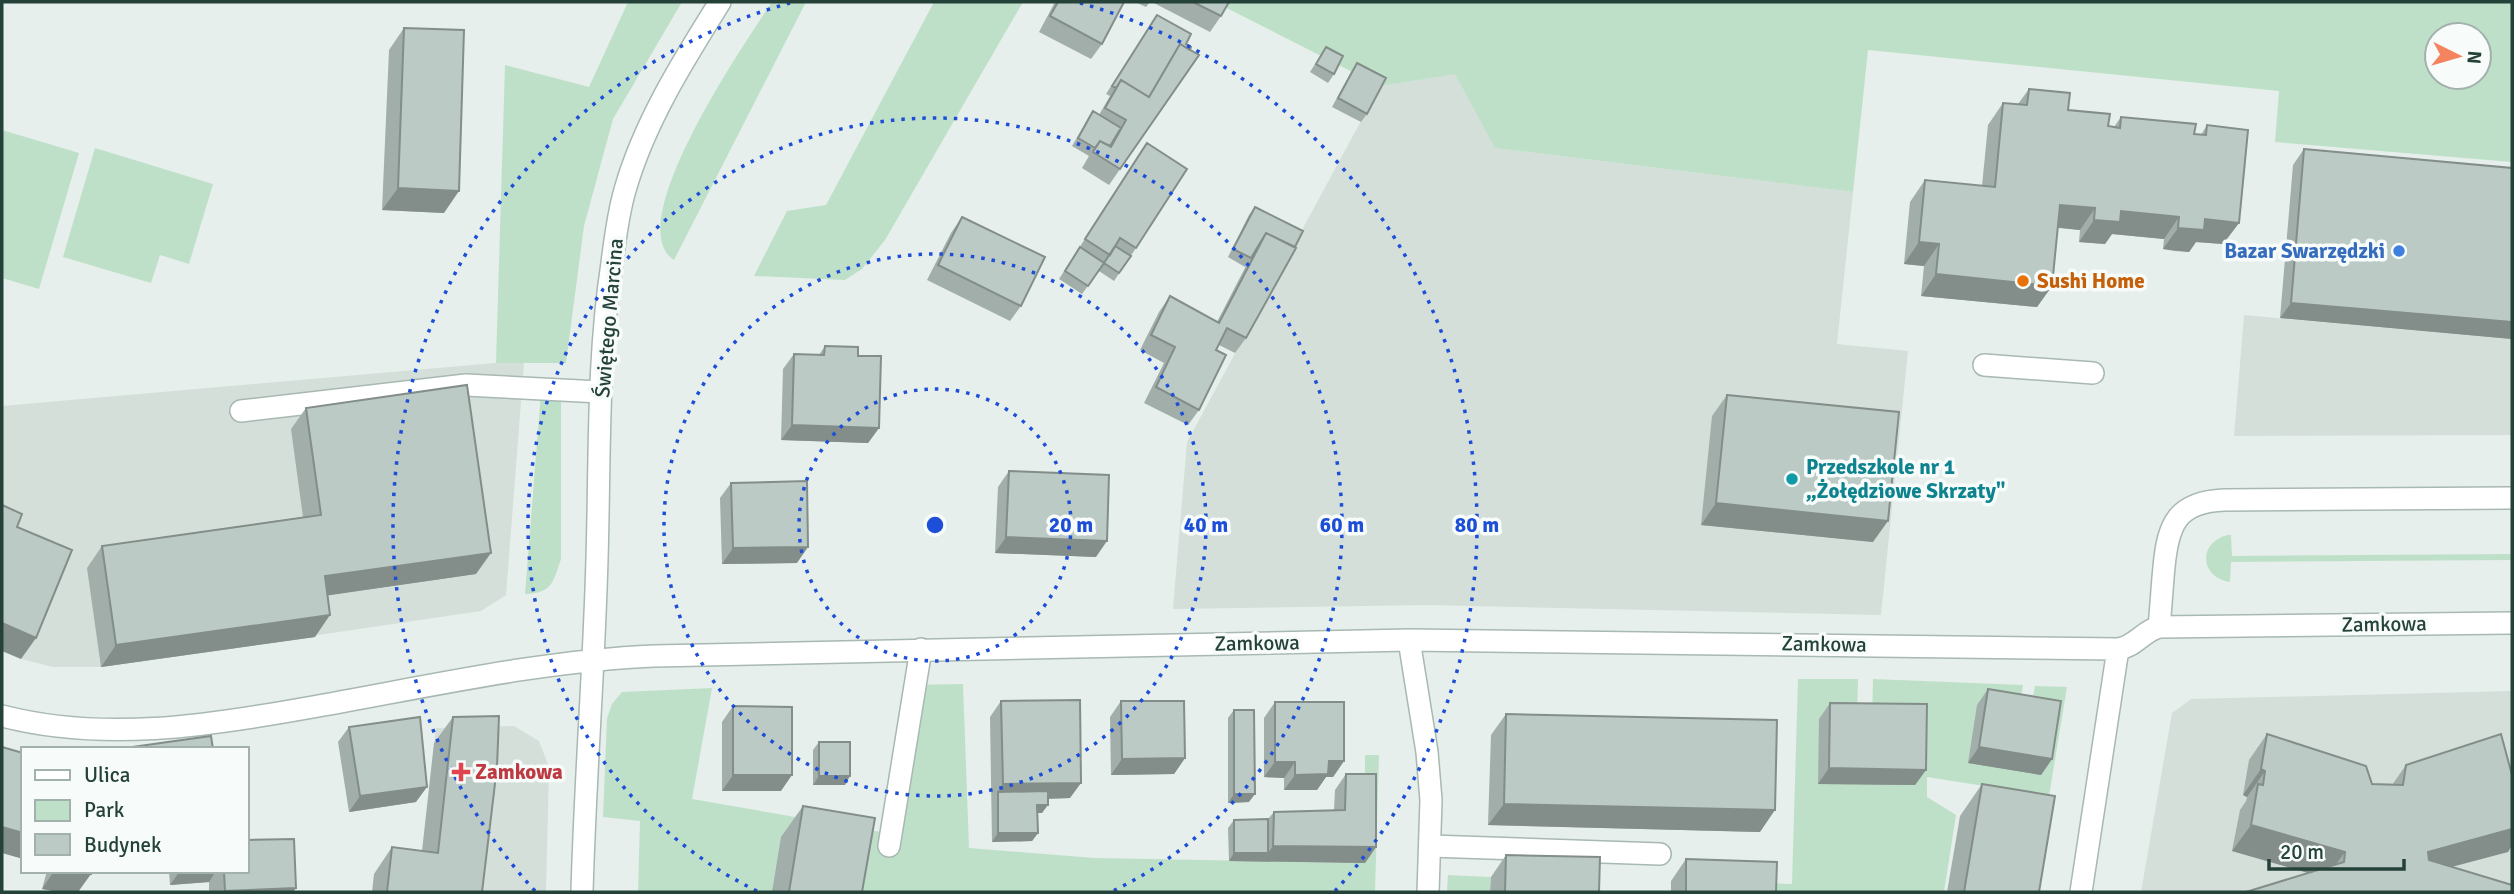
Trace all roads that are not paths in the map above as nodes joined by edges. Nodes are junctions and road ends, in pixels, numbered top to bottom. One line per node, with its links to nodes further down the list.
1 (720, 2): 4 (street, Świętego Marcina)
2 (1984, 365): 3 (street)
3 (2093, 373)
4 (600, 392): 5 (street); 12 (street, Świętego Marcina)
5 (241, 411)
6 (2512, 498): 8 (street)
7 (2512, 623): 8 (street, Zamkowa)
8 (2159, 627): 11 (street)
9 (1409, 640): 10 (street, Zamkowa); 11 (street, Zamkowa); 15 (street)
10 (921, 649): 12 (street, Zamkowa); 14 (street)
11 (2118, 649): 19 (street)
12 (594, 659): 13 (street, Zamkowa); 17 (street, Świętego Marcina)
13 (2, 716)
14 (888, 846)
15 (1430, 846): 16 (street); 18 (street)
16 (1660, 854)
17 (582, 892)
18 (1428, 892)
19 (2081, 892)

